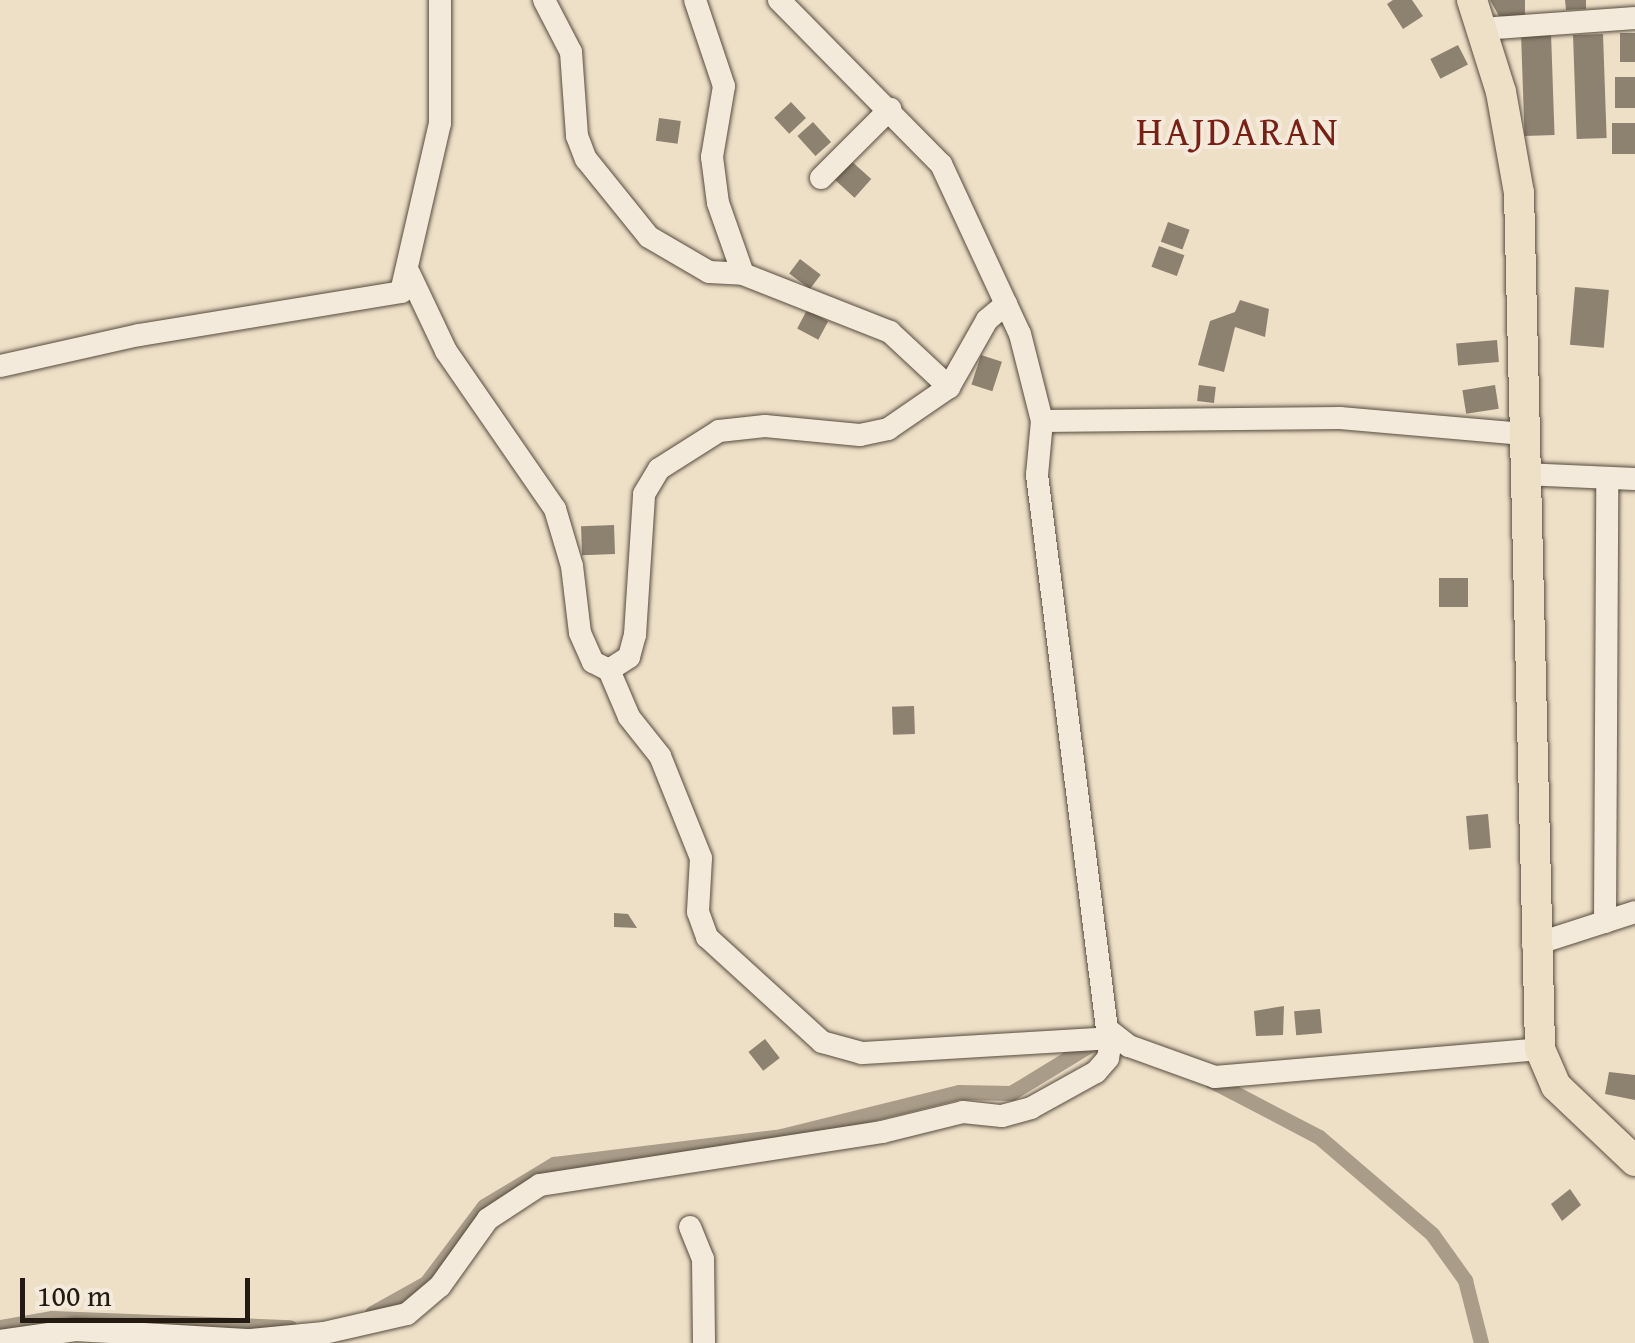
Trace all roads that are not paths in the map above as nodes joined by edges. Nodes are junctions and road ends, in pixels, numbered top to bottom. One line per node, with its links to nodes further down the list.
1 (440, 0): 9 (street)
2 (544, 0): 10 (street)
3 (695, 0): 10 (street)
4 (779, 0): 7 (street)
5 (1477, 14): 6 (street); 15 (main road)
6 (1635, 18)
7 (890, 109): 8 (street); 11 (street)
8 (821, 178)
9 (409, 273): 12 (street); 19 (street)
10 (742, 274): 13 (street)
11 (1006, 304): 13 (street); 14 (street)
12 (0, 366)
13 (949, 387): 19 (street)
14 (1042, 421): 15 (street); 23 (street)
15 (1523, 434): 16 (main road)
16 (1523, 474): 17 (street); 22 (main road)
17 (1607, 479): 18 (street); 21 (street)
18 (1635, 479)
19 (609, 670): 23 (street)
20 (1635, 912): 21 (street)
21 (1604, 922): 22 (street)
22 (1533, 945): 24 (main road)
23 (1111, 1044): 24 (street); 27 (street)
24 (1540, 1049): 25 (main road)
25 (1635, 1160)
26 (690, 1227): 28 (street)
27 (0, 1341)
28 (704, 1343)

